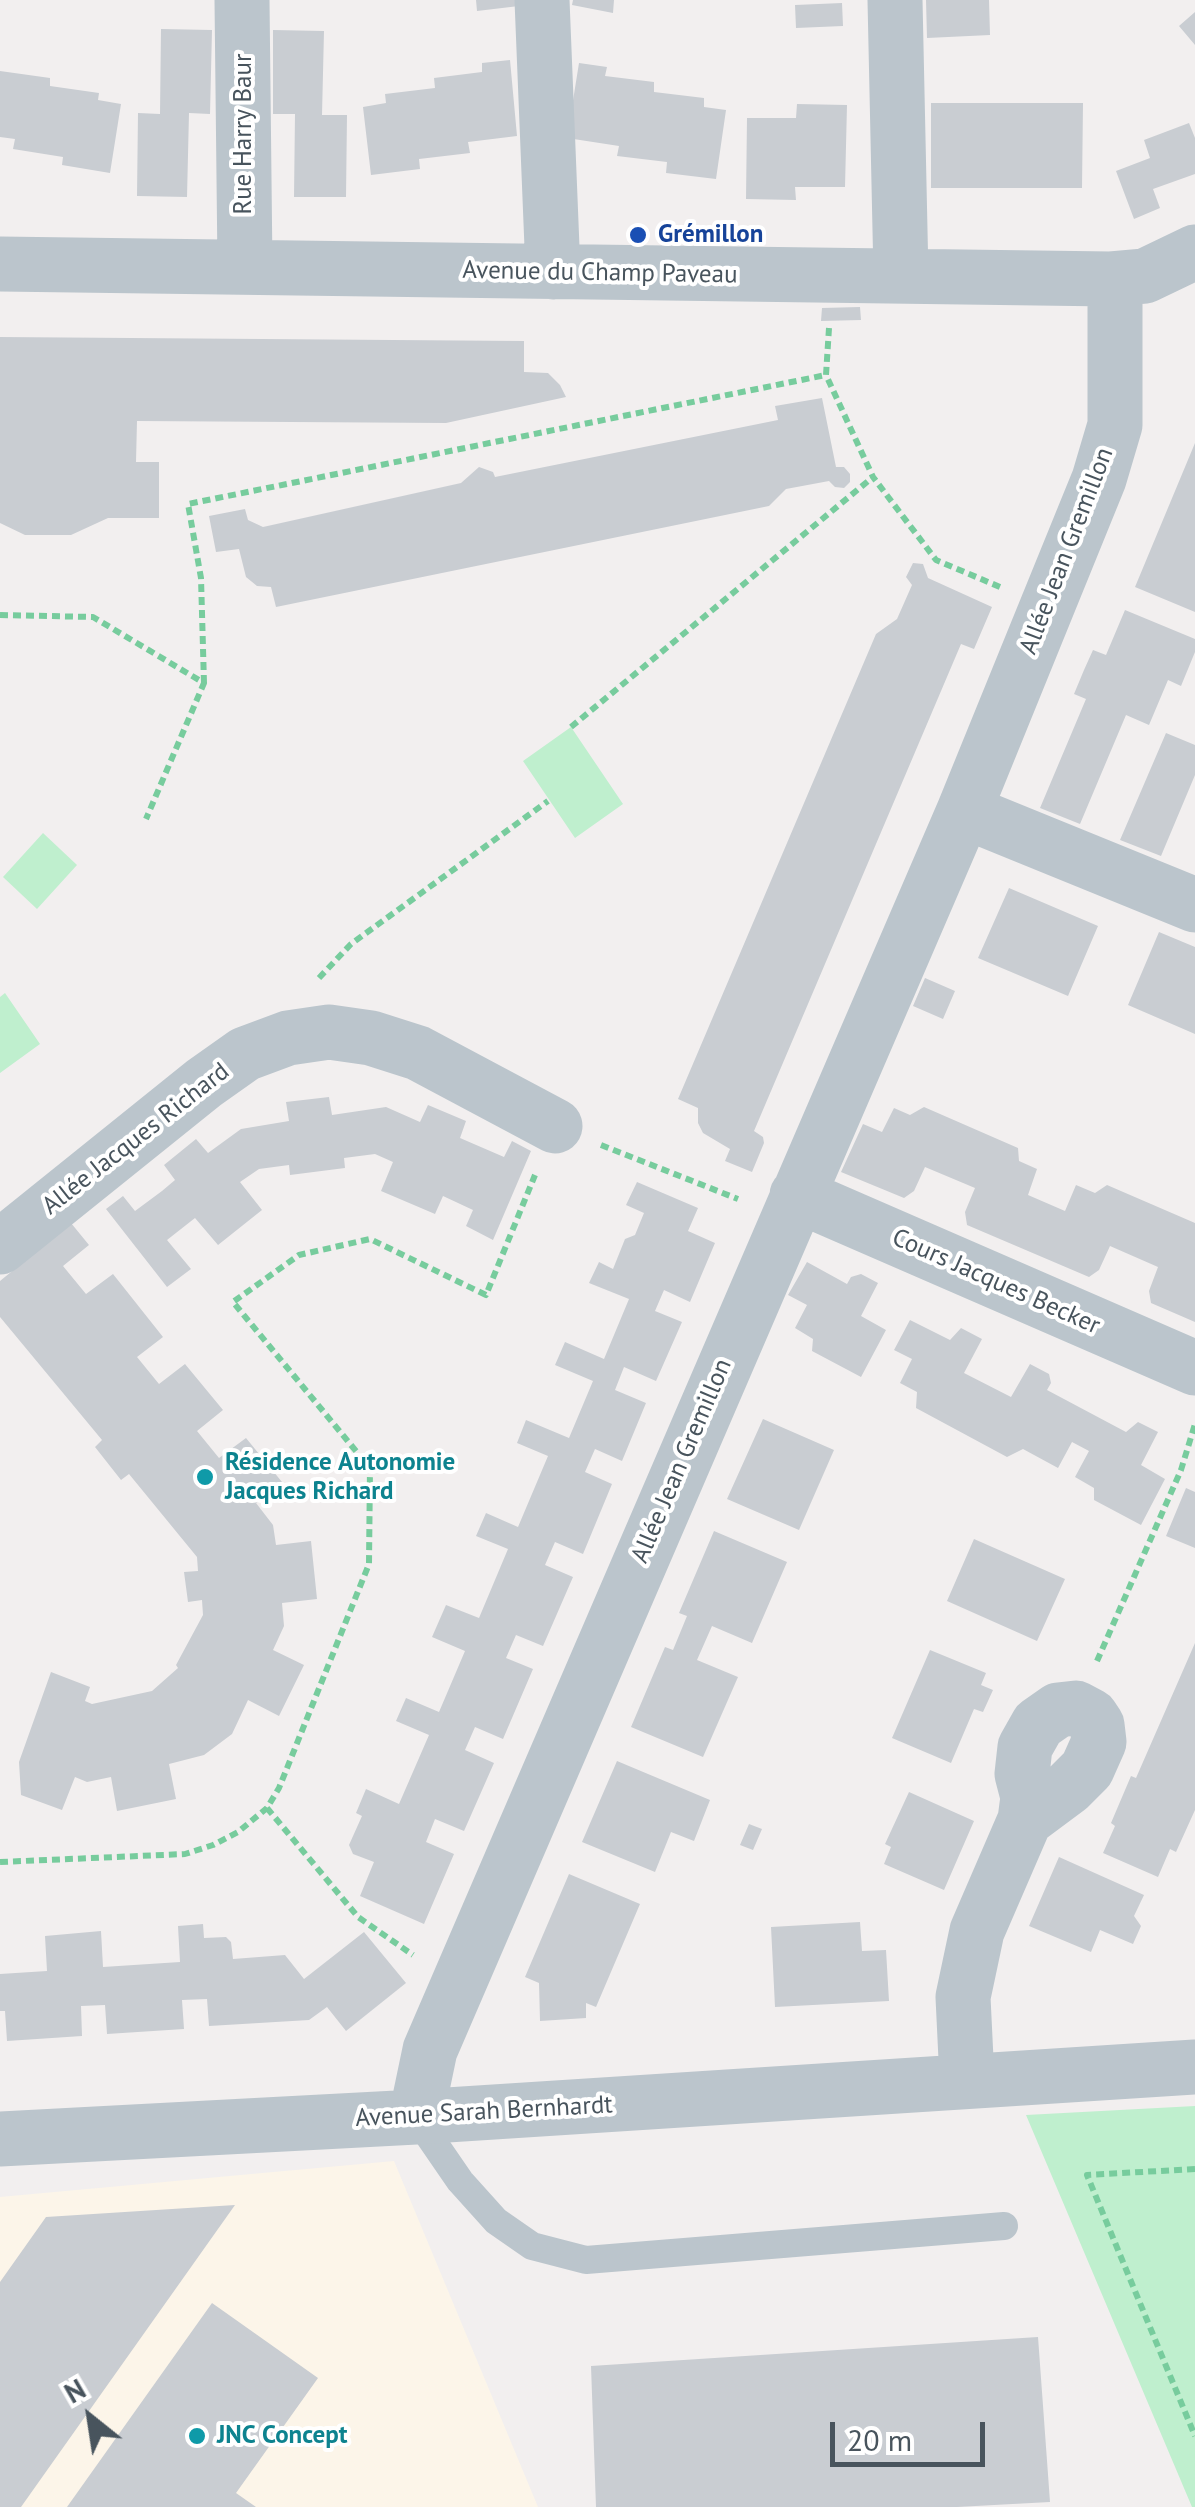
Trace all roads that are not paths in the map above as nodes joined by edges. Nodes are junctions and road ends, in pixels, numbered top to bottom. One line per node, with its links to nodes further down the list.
1 (242, 0): 6 (street, Rue Harry Baur)
2 (542, 0): 7 (street)
3 (896, 0): 8 (street)
4 (1195, 252): 9 (street, Avenue du Champ Paveau)
5 (0, 264): 6 (street, Avenue du Champ Paveau)
6 (244, 267): 7 (street, Avenue du Champ Paveau)
7 (553, 272): 8 (street, Avenue du Champ Paveau)
8 (901, 276): 9 (street, Avenue du Champ Paveau)
9 (1111, 279): 10 (street, Allée Jean Gremillon)
10 (964, 811): 11 (street); 13 (street, Allée Jean Gremillon)
11 (1195, 904)
12 (555, 1126): 14 (street, Allée Jacques Richard)
13 (792, 1207): 15 (street, Cours Jacques Becker); 19 (street, Allée Jean Gremillon)
14 (0, 1246)
15 (1195, 1368)
16 (1076, 1708): 18 (street)
17 (1195, 2066): 18 (street, Avenue Sarah Bernhardt)
18 (967, 2080): 19 (street, Avenue Sarah Bernhardt)
19 (416, 2117): 20 (street, Avenue Sarah Bernhardt); 21 (lane)
20 (0, 2139)
21 (1004, 2226)

